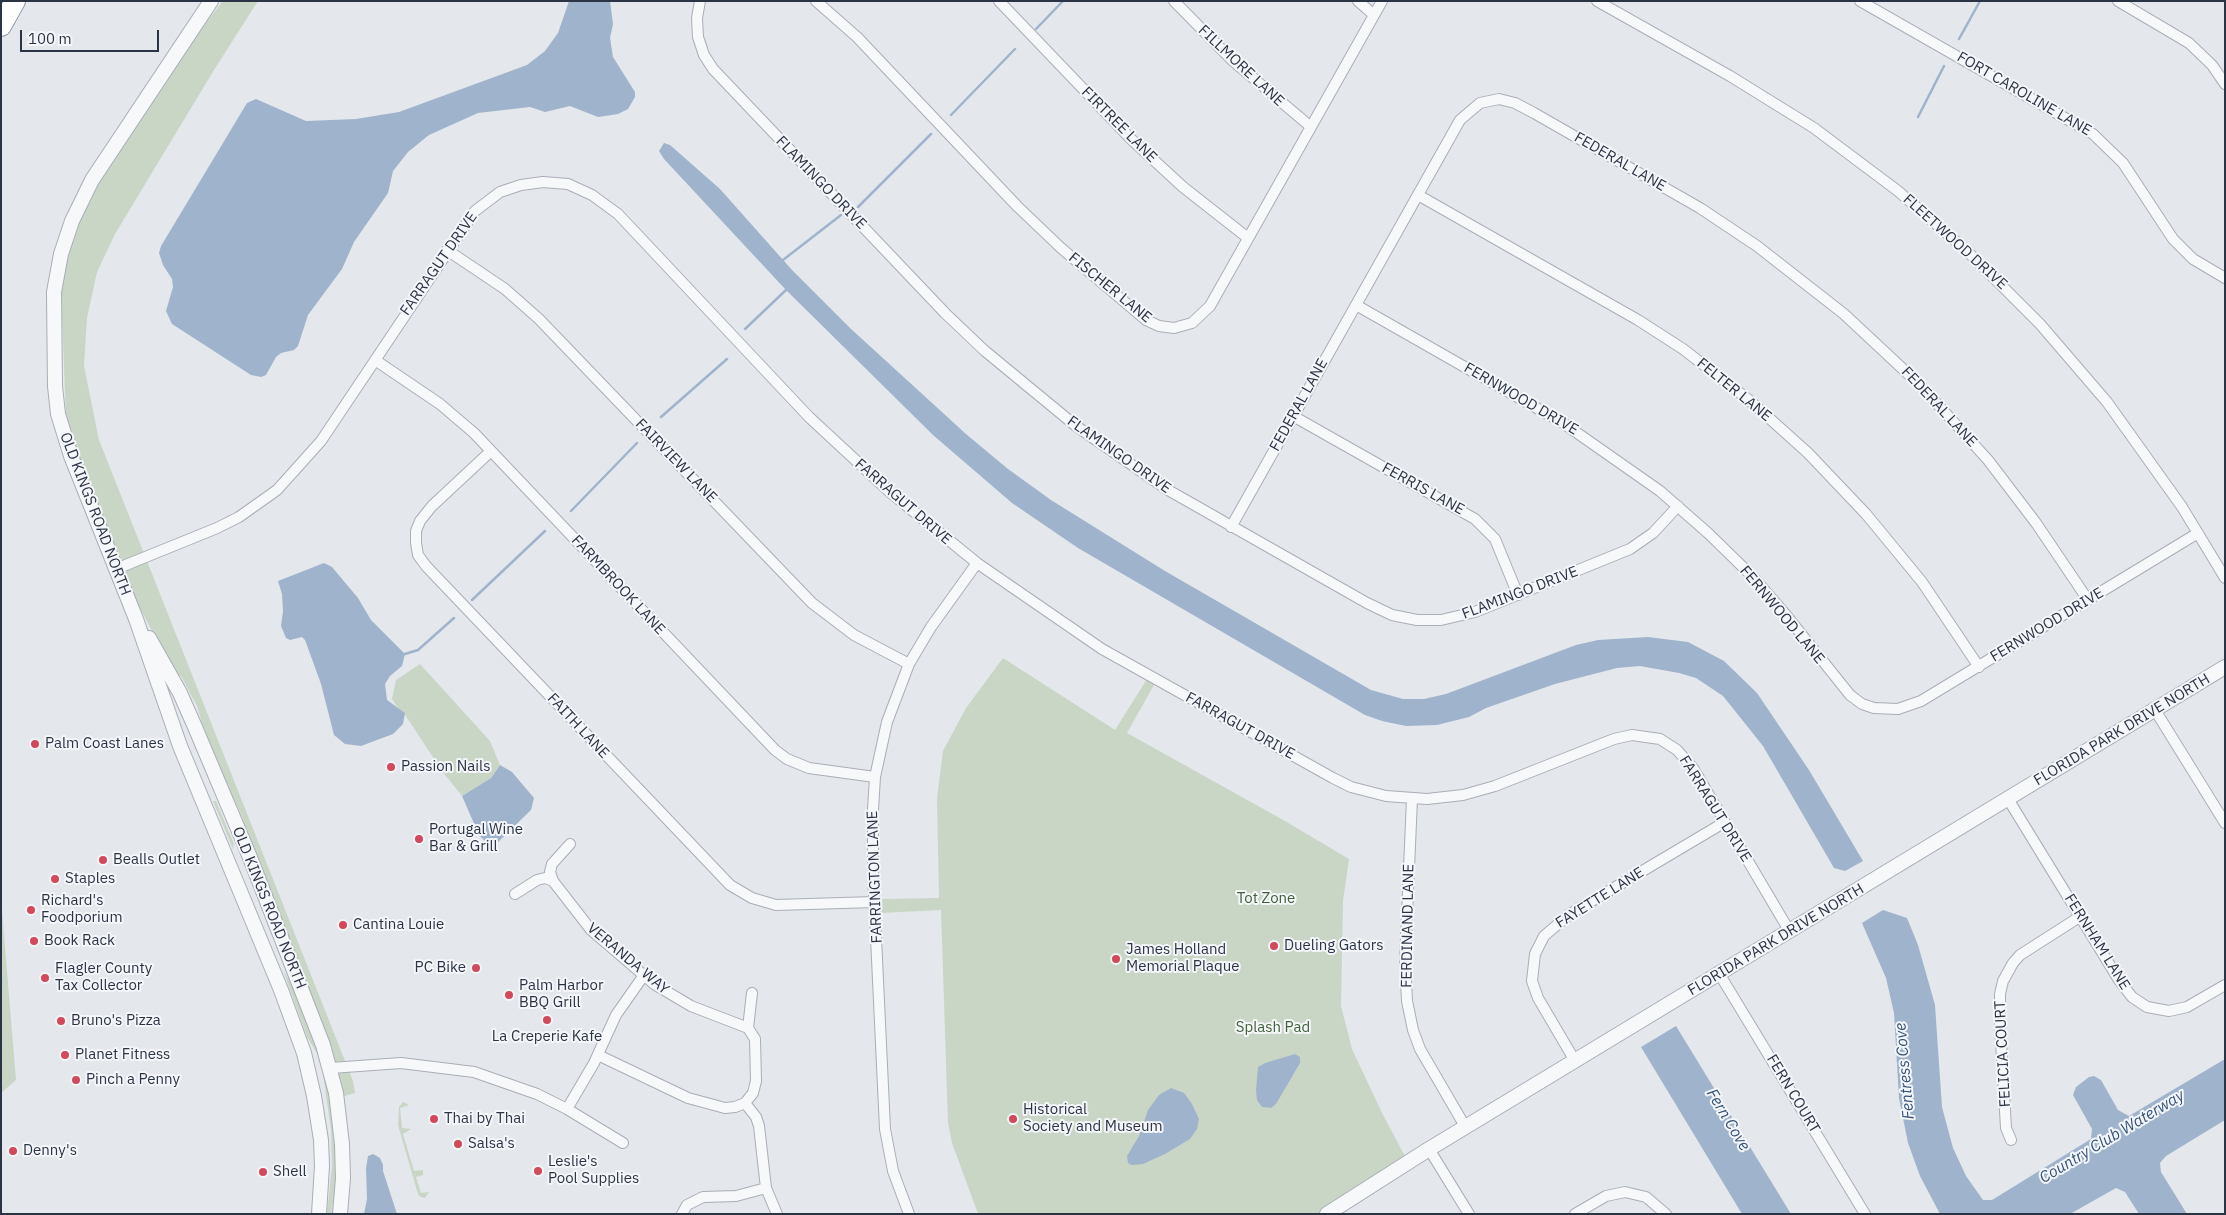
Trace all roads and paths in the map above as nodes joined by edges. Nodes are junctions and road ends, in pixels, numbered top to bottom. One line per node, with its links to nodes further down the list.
1 (4, 1): 13 (highway)
2 (15, 1): 15 (highway)
3 (211, 1): 30 (street, OLD KINGS ROAD NORTH)
4 (700, 1): 27 (street, FLAMINGO DRIVE)
5 (816, 1): 19 (street, FISCHER LANE)
6 (999, 1): 19 (street, FIRTREE LANE)
7 (1174, 1): 17 (street, FILLMORE LANE)
8 (1358, 1): 14 (street)
9 (1382, 1): 14 (street, FISCHER LANE)
10 (1597, 1): 28 (street, FLEETWOOD DRIVE)
11 (1860, 1): 21 (street, FORT CAROLINE LANE)
12 (2118, 1): 16 (street)
13 (1, 7)
14 (1374, 15): 17 (street, FISCHER LANE)
15 (1, 26)
16 (2225, 84)
17 (1311, 127): 19 (street, FISCHER LANE)
18 (1418, 195): 22 (street, FEDERAL LANE); 33 (street, FEDERAL LANE); 36 (street, FELTER LANE)
19 (1248, 238)
20 (447, 250): 23 (street, FARRAGUT DRIVE); 29 (street, FARRAGUT DRIVE); 35 (street, FAIRVIEW LANE)
21 (2225, 278)
22 (1356, 305): 24 (street, FEDERAL LANE); 26 (street, FERNWOOD DRIVE)
23 (375, 360): 25 (street, FARMBROOK LANE); 30 (street, FARRAGUT DRIVE)
24 (1293, 416): 27 (street, FEDERAL LANE); 32 (street, FERRIS LANE)
25 (491, 451): 40 (street, FARMBROOK LANE); 49 (street, FAITH LANE)
26 (1678, 506): 32 (street, FLAMINGO DRIVE); 38 (street, FERNWOOD LANE)
27 (1231, 527): 32 (street, FLAMINGO DRIVE)
28 (2198, 533): 31 (street, FLEETWOOD DRIVE); 33 (street, FERNWOOD DRIVE)
29 (977, 563): 35 (street, FARRINGTON LANE); 42 (street, FARRAGUT DRIVE)
30 (116, 569): 34 (street, OLD KINGS ROAD NORTH)
31 (2225, 578)
32 (1518, 595)
33 (2088, 600): 36 (street, FERNWOOD DRIVE)
34 (136, 619): 46 (street, OLD KINGS ROAD NORTH); 52 (street, OLD KINGS ROAD NORTH)
35 (909, 664): 40 (street, FARRINGTON LANE)
36 (1979, 666): 38 (street, FERNWOOD DRIVE)
37 (2225, 667): 39 (street, FLORIDA PARK DRIVE NORTH)
38 (1892, 710)
39 (2155, 710): 41 (street, FLORIDA PARK DRIVE NORTH); 43 (street)
40 (875, 777): 49 (street, FARRINGTON LANE)
41 (2008, 798): 50 (street, FERNHAM LANE); 51 (street, FLORIDA PARK DRIVE NORTH)
42 (1412, 799): 44 (street, FARRAGUT DRIVE); 63 (street, FERDINAND LANE)
43 (2224, 821)
44 (1724, 822): 51 (street, FARRAGUT DRIVE); 59 (street, FAYETTE LANE)
45 (570, 844): 47 (street)
46 (230, 864): 52 (street); 68 (street, OLD KINGS ROAD NORTH)
47 (553, 881): 48 (street); 53 (street, VERANDA WAY)
48 (515, 894)
49 (875, 902): 72 (street, FARRINGTON LANE)
50 (2081, 916): 55 (street, FERNHAM LANE); 64 (street, FELICIA COURT)
51 (1790, 932): 54 (street, FLORIDA PARK DRIVE NORTH)
52 (291, 962): 60 (street, OLD KINGS ROAD NORTH)
53 (644, 975): 57 (street, VERANDA WAY); 58 (street)
54 (1720, 975): 59 (street, FLORIDA PARK DRIVE NORTH); 77 (street, FERN COURT)
55 (2225, 985)
56 (752, 993): 57 (street)
57 (748, 1028): 61 (street)
58 (598, 1055): 61 (street); 62 (street)
59 (1575, 1061): 63 (street, FLORIDA PARK DRIVE NORTH)
60 (331, 1068): 62 (street); 69 (street, OLD KINGS ROAD NORTH)
61 (745, 1102): 67 (street)
62 (567, 1109): 65 (street)
63 (1466, 1128): 66 (street, FLORIDA PARK DRIVE NORTH)
64 (2011, 1140)
65 (623, 1143)
66 (1430, 1149): 73 (street, FLORIDA PARK DRIVE NORTH); 74 (street)
67 (766, 1188): 70 (street); 71 (street)
68 (319, 1214)
69 (340, 1214)
70 (682, 1214)
71 (777, 1214)
72 (909, 1214)
73 (1326, 1214)
74 (1469, 1214)
75 (1576, 1214): 76 (street)
76 (1666, 1214)
77 (1865, 1214)

